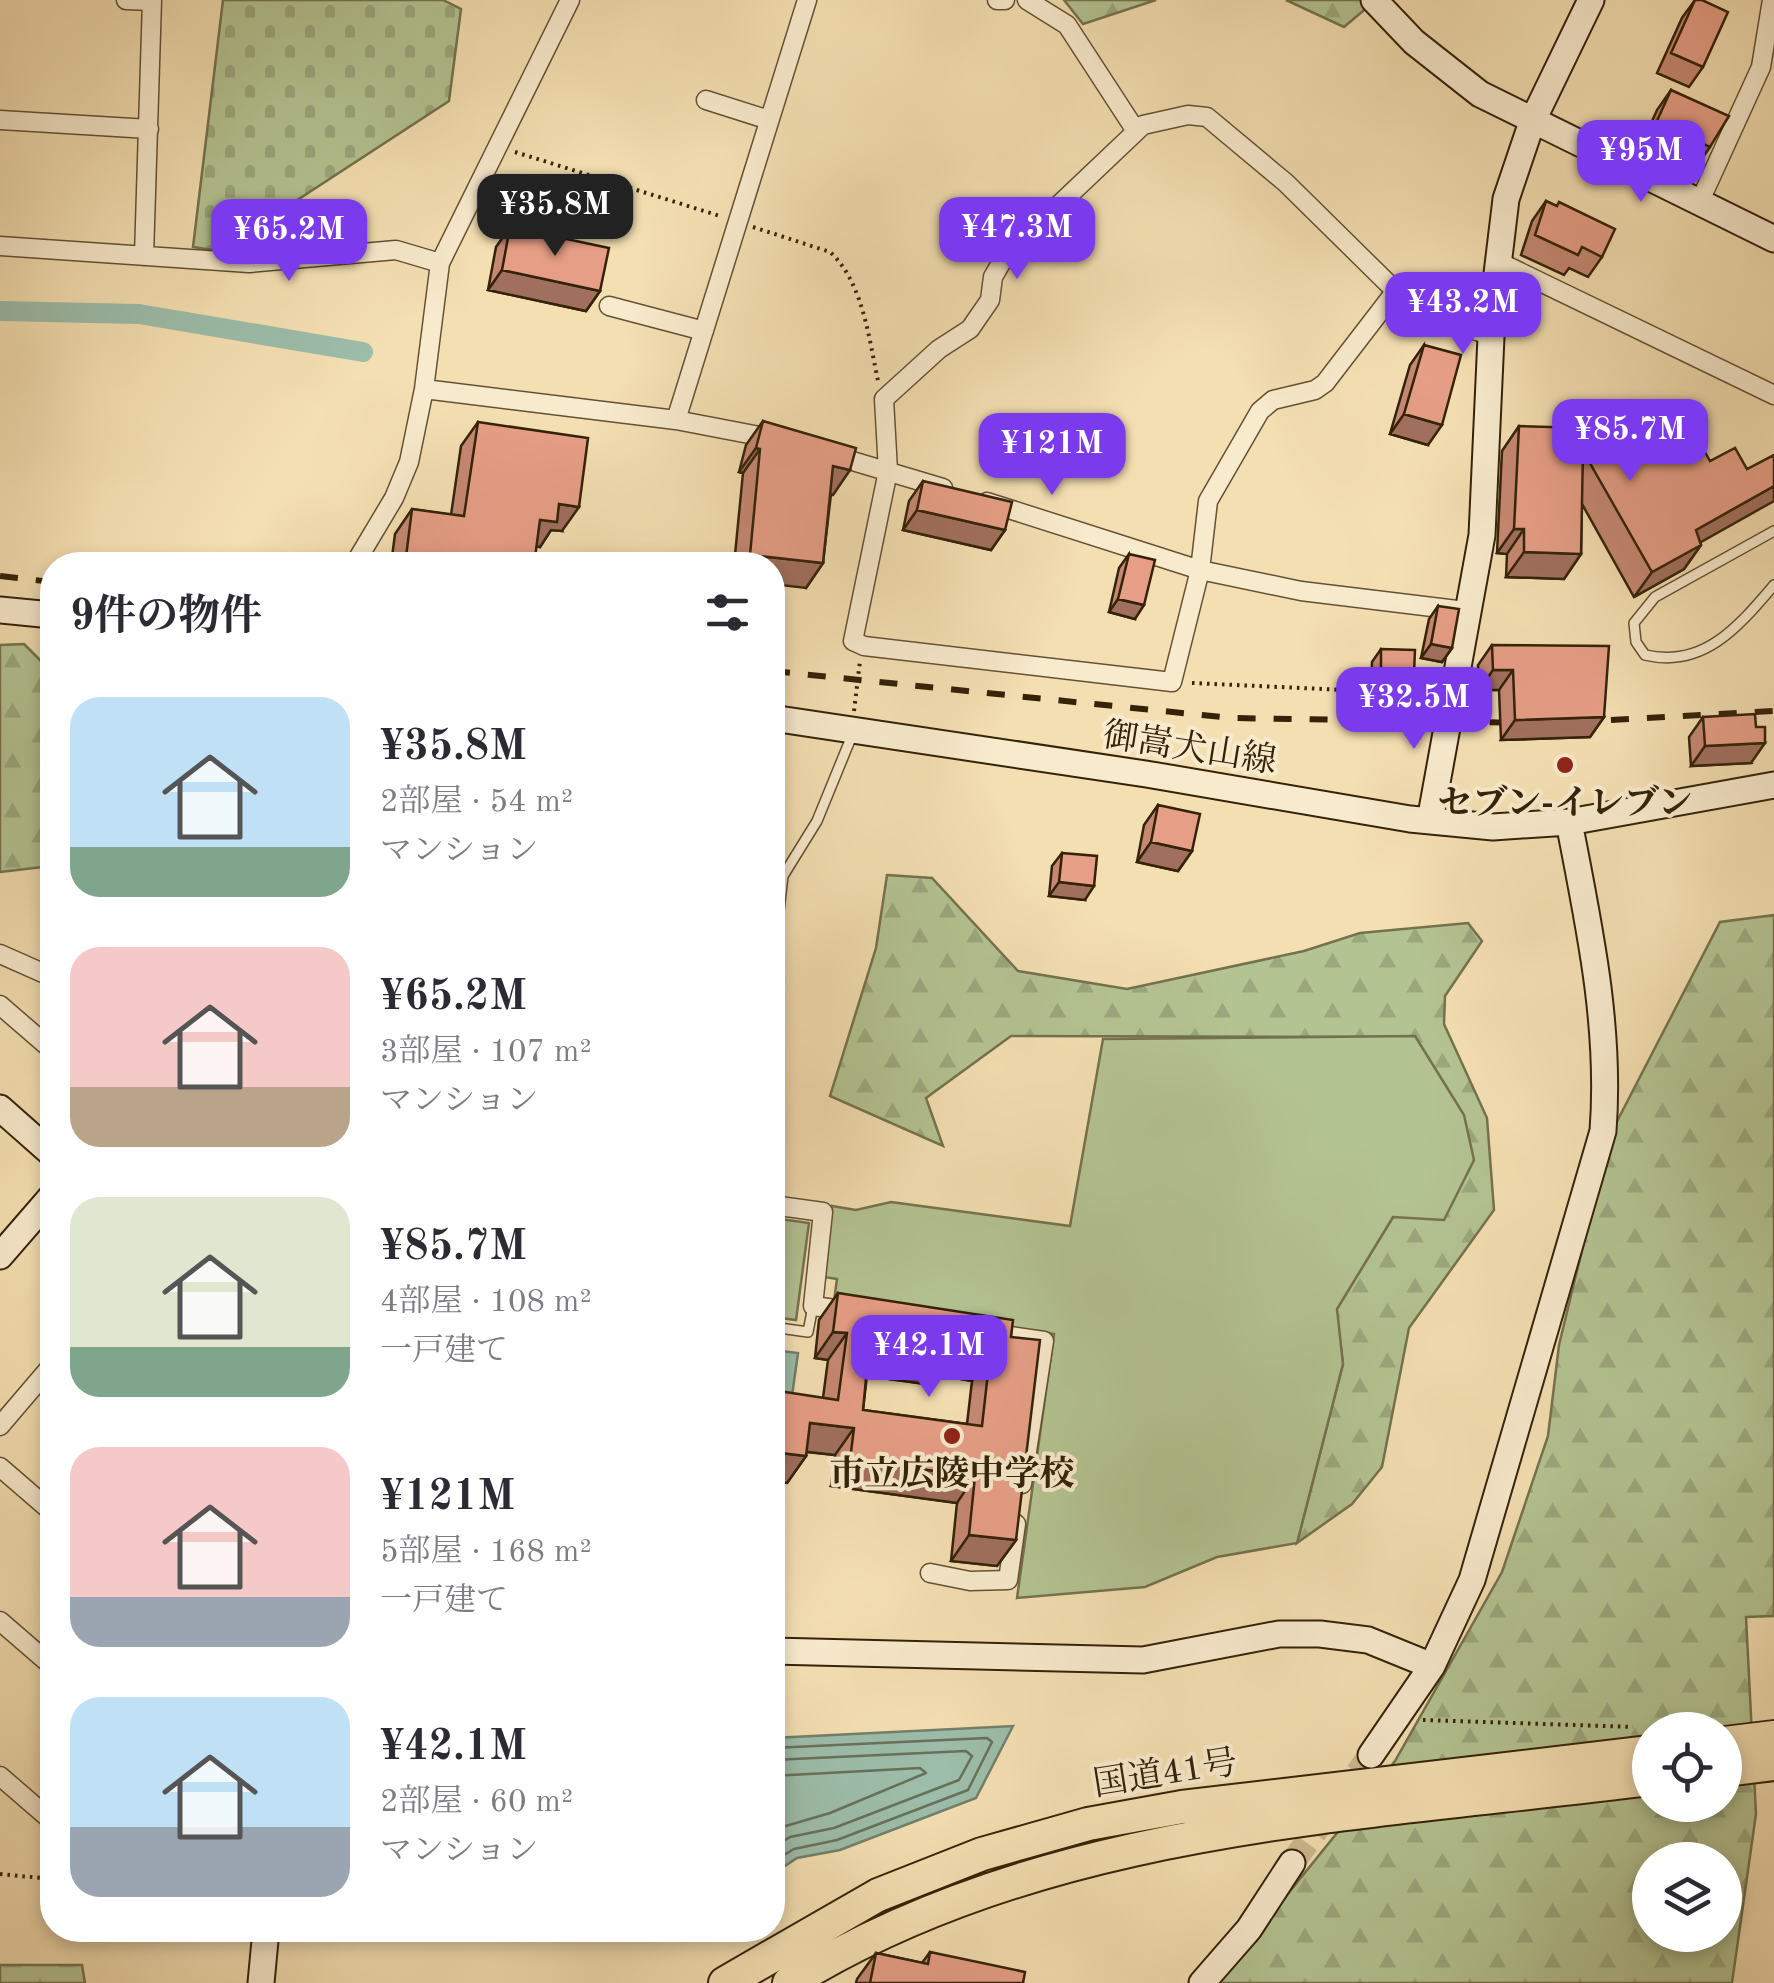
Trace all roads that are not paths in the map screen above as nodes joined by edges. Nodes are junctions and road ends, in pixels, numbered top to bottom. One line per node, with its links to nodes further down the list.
1 (126, 0): 10 (street)
2 (570, 0): 22 (street)
3 (806, 0): 13 (street)
4 (998, 0): 5 (street)
5 (1005, 0)
6 (1027, 0): 16 (street)
7 (1374, 0): 14 (street)
8 (1591, 0): 14 (street)
9 (1772, 0): 17 (street)
10 (152, 1): 15 (street)
11 (706, 100): 13 (street)
12 (0, 120): 15 (street)
13 (769, 120): 25 (street)
14 (1532, 122): 17 (street); 21 (street)
15 (150, 129): 20 (street)
16 (1136, 131): 23 (street); 30 (street)
17 (1698, 203): 18 (street)
18 (1774, 240)
19 (0, 246): 20 (street)
20 (144, 256): 22 (street)
21 (1497, 261): 26 (street); 28 (street)
22 (440, 262): 27 (street)
23 (1395, 292): 26 (street); 33 (street)
24 (609, 306): 25 (street)
25 (704, 331): 29 (street)
26 (1492, 335): 36 (street)
27 (424, 389): 29 (street); 32 (street)
28 (1774, 395)
29 (676, 420): 30 (street)
30 (888, 471): 33 (street); 33 (street)
31 (1774, 531): 34 (lane)
32 (362, 552)
33 (1200, 570): 36 (street)
34 (1774, 584)
35 (0, 610): 37 (street)
36 (1468, 611): 41 (street)
37 (40, 614)
38 (785, 720): 39 (street, 御嵩犬山線)
39 (853, 731): 41 (street, 御嵩犬山線); 43 (lane)
40 (1774, 785): 42 (street, 御嵩犬山線)
41 (1430, 822): 42 (street, 御嵩犬山線)
42 (1569, 822): 65 (street)
43 (785, 873)
44 (0, 954): 45 (street)
45 (40, 972)
46 (0, 1005): 47 (street)
47 (40, 1040)
48 (0, 1108): 49 (street)
49 (40, 1143)
50 (785, 1207): 53 (street)
51 (40, 1210): 52 (street)
52 (0, 1256)
53 (813, 1306): 54 (street); 55 (lane)
54 (870, 1314)
55 (785, 1329)
56 (967, 1329): 61 (street)
57 (40, 1379): 58 (street)
58 (0, 1426)
59 (0, 1467): 60 (street)
60 (40, 1502)
61 (930, 1573)
62 (0, 1621): 64 (street)
63 (785, 1651): 65 (street)
64 (40, 1656)
65 (1432, 1666): 67 (street)
66 (1632, 1741): 76 (highway, 国道41号)
67 (1371, 1755)
68 (1774, 1766): 69 (highway)
69 (1742, 1769)
70 (0, 1776): 72 (street)
71 (1632, 1782): 77 (highway, 国道41号)
72 (40, 1811)
73 (1292, 1864): 78 (street)
74 (265, 1942): 75 (street)
75 (262, 1983)
76 (724, 1983)
77 (788, 1983)
78 (1202, 1983)

